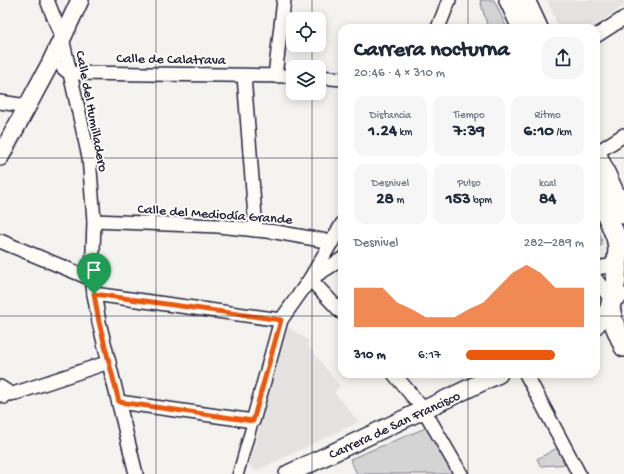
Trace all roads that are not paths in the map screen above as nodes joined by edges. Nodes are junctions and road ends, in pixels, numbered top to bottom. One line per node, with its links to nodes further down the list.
1 (48, 0): 12 (street, Calle del Humilladero)
2 (80, 0): 12 (street)
3 (284, 0): 16 (street)
4 (449, 0): 8 (street)
5 (509, 0): 9 (main road)
6 (525, 0): 10 (main road)
7 (624, 18): 11 (street)
8 (440, 24)
9 (520, 24)
10 (536, 24)
11 (600, 33)
12 (62, 38): 13 (street); 14 (street, Calle del Humilladero)
13 (51, 62): 14 (street, Calle de Calatrava); 21 (street)
14 (68, 72): 15 (street, Calle de Calatrava); 28 (street, Calle del Humilladero)
15 (244, 76): 16 (street, Calle de Calatrava); 29 (street)
16 (275, 76): 17 (street, Calle de Calatrava)
17 (286, 76)
18 (326, 77): 19 (street)
19 (338, 78)
20 (0, 102): 21 (street)
21 (27, 106): 24 (street)
22 (624, 135): 23 (street)
23 (600, 150)
24 (0, 157)
25 (600, 162): 27 (main road)
26 (600, 199): 33 (main road)
27 (624, 214)
28 (94, 221): 29 (street, Calle del Mediodía Grande); 37 (street, Calle del Humilladero)
29 (256, 230): 32 (street, Calle del Mediodía Grande)
30 (338, 231): 32 (street)
31 (0, 241): 37 (street)
32 (332, 242): 36 (street)
33 (618, 257): 35 (street); 40 (main road)
34 (338, 262): 36 (street)
35 (600, 267)
36 (310, 279): 41 (street); 42 (street)
37 (92, 280): 39 (street, Calle del Humilladero)
38 (600, 284): 40 (street)
39 (94, 294): 42 (street); 47 (street, Calle del Humilladero)
40 (615, 301): 43 (street); 44 (main road)
41 (338, 309)
42 (281, 320): 54 (street)
43 (600, 320)
44 (620, 329): 45 (street); 46 (main road)
45 (600, 330)
46 (624, 347)
47 (109, 362): 51 (street); 52 (street, Calle del Humilladero)
48 (397, 378): 53 (street)
49 (492, 378): 53 (street, Carrera de San Francisco)
50 (528, 378): 59 (street)
51 (0, 387)
52 (119, 402): 54 (street); 55 (street, Calle del Humilladero)
53 (424, 410): 57 (street, Carrera de San Francisco); 58 (street)
54 (253, 421): 56 (street)
55 (136, 474)
56 (238, 474)
57 (288, 474)
58 (462, 474)
59 (579, 474)

